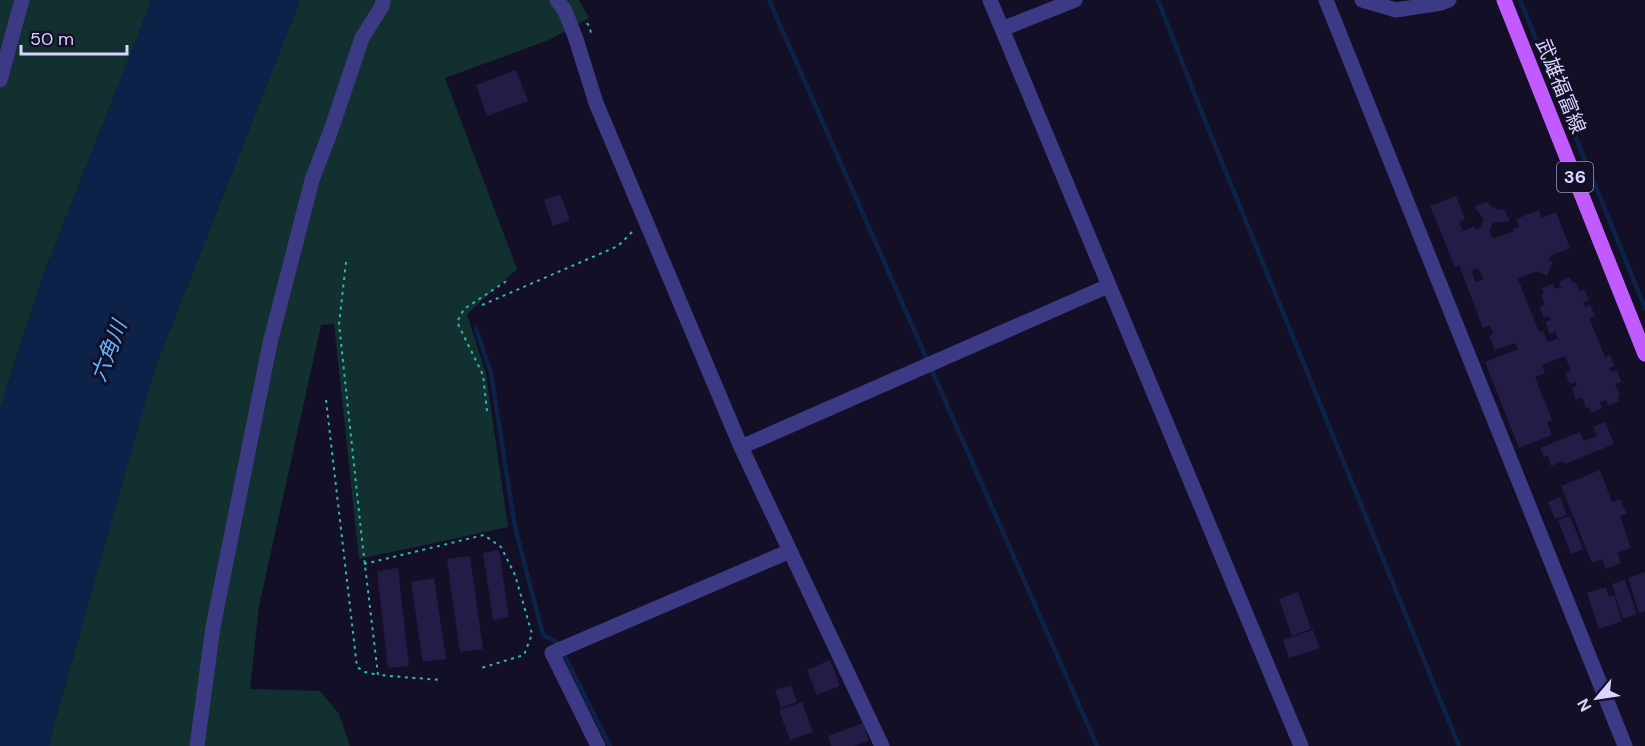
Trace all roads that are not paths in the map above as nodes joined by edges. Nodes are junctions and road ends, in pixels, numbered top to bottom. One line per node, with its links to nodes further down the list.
1 (22, 0): 11 (street)
2 (383, 0): 16 (street)
3 (557, 0): 14 (street)
4 (990, 0): 10 (street)
5 (1075, 0): 10 (street)
6 (1326, 0): 20 (street)
7 (1362, 0): 8 (street)
8 (1449, 0)
9 (1504, 0): 13 (main road, 武雄福富線 / 36)
10 (1002, 29): 12 (street)
11 (0, 80)
12 (1108, 286): 14 (street); 19 (street)
13 (1645, 354)
14 (741, 447): 15 (street)
15 (790, 551): 17 (street); 18 (street)
16 (197, 746)
17 (598, 746)
18 (882, 746)
19 (1300, 746)
20 (1625, 746)

